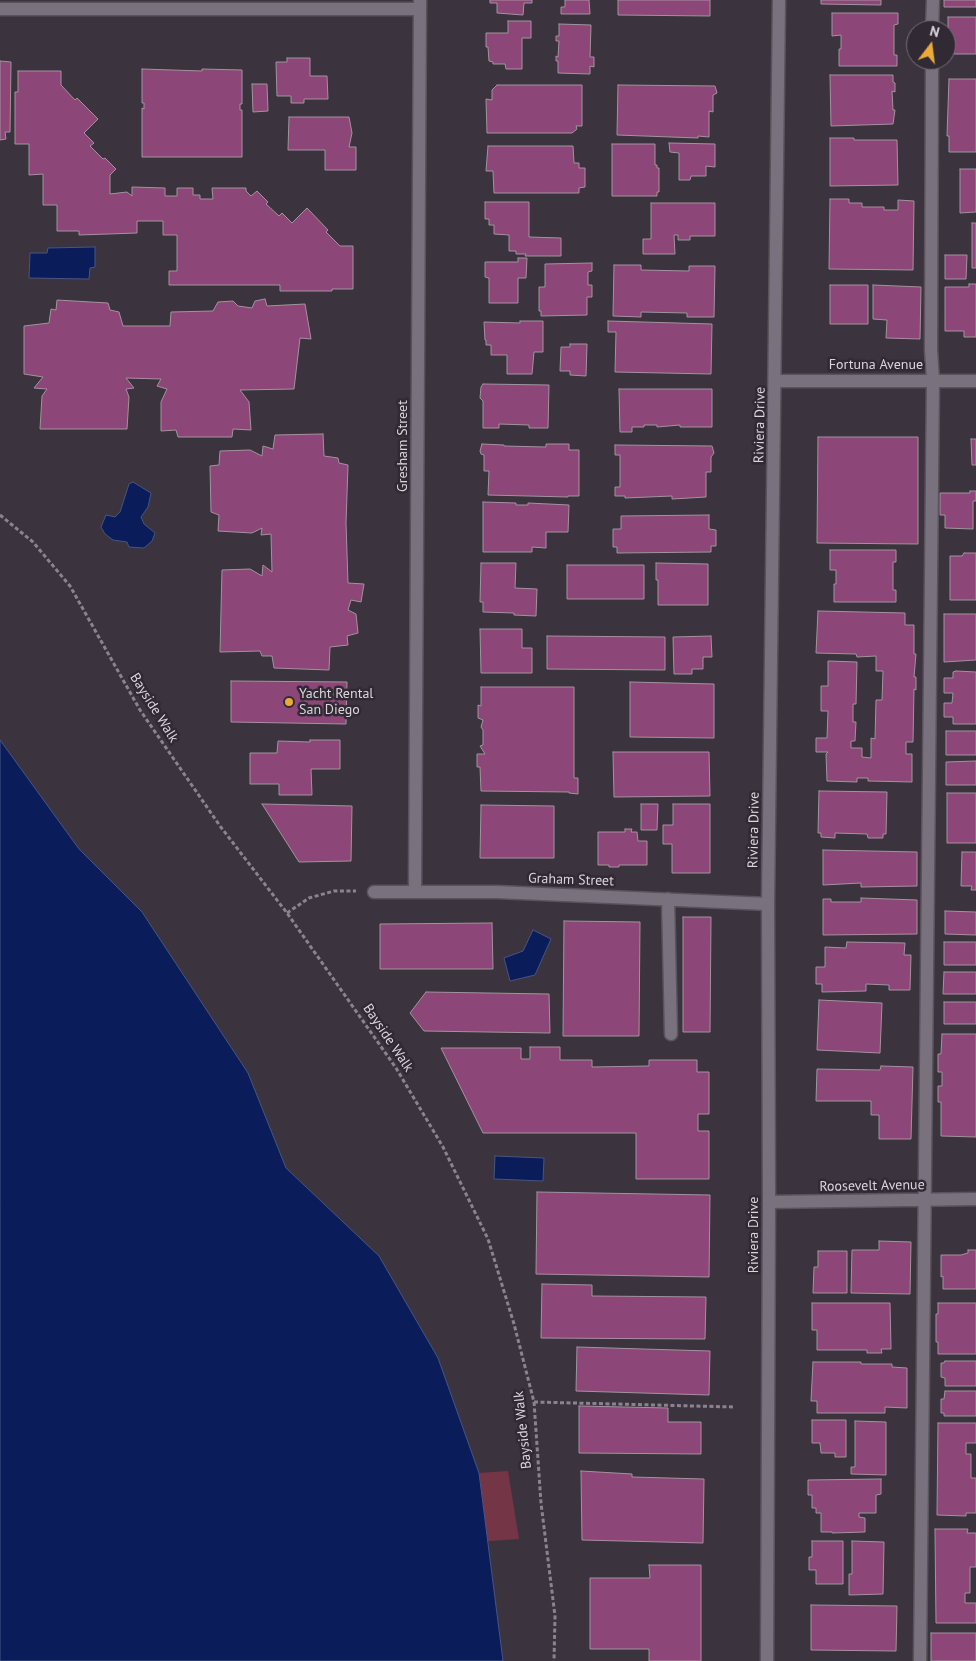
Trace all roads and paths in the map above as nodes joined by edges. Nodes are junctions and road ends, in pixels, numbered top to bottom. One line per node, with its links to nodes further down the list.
1 (779, 0): 7 (street, Riviera Drive)
2 (933, 0): 5 (street)
3 (420, 4): 4 (street); 12 (street, Gresham Street)
4 (0, 8)
5 (932, 20)
6 (932, 70): 8 (street)
7 (775, 380): 8 (street, Fortuna Avenue); 14 (street, Riviera Drive)
8 (933, 380): 9 (street, Fortuna Avenue); 18 (street)
9 (976, 381)
10 (0, 515): 15 (path, Bayside Walk)
11 (374, 892): 12 (street, Graham Street); 15 (path)
12 (415, 892): 13 (street, Graham Street)
13 (668, 899): 14 (street, Graham Street); 16 (street)
14 (768, 904): 19 (street, Riviera Drive)
15 (287, 913): 20 (path, Bayside Walk)
16 (671, 1034)
17 (976, 1199): 18 (street, Roosevelt Avenue)
18 (925, 1200): 19 (street, Roosevelt Avenue); 24 (street)
19 (769, 1202): 23 (street, Riviera Drive)
20 (534, 1402): 21 (path); 22 (path, Bayside Walk)
21 (735, 1407)
22 (554, 1661)
23 (767, 1661)
24 (920, 1661)

